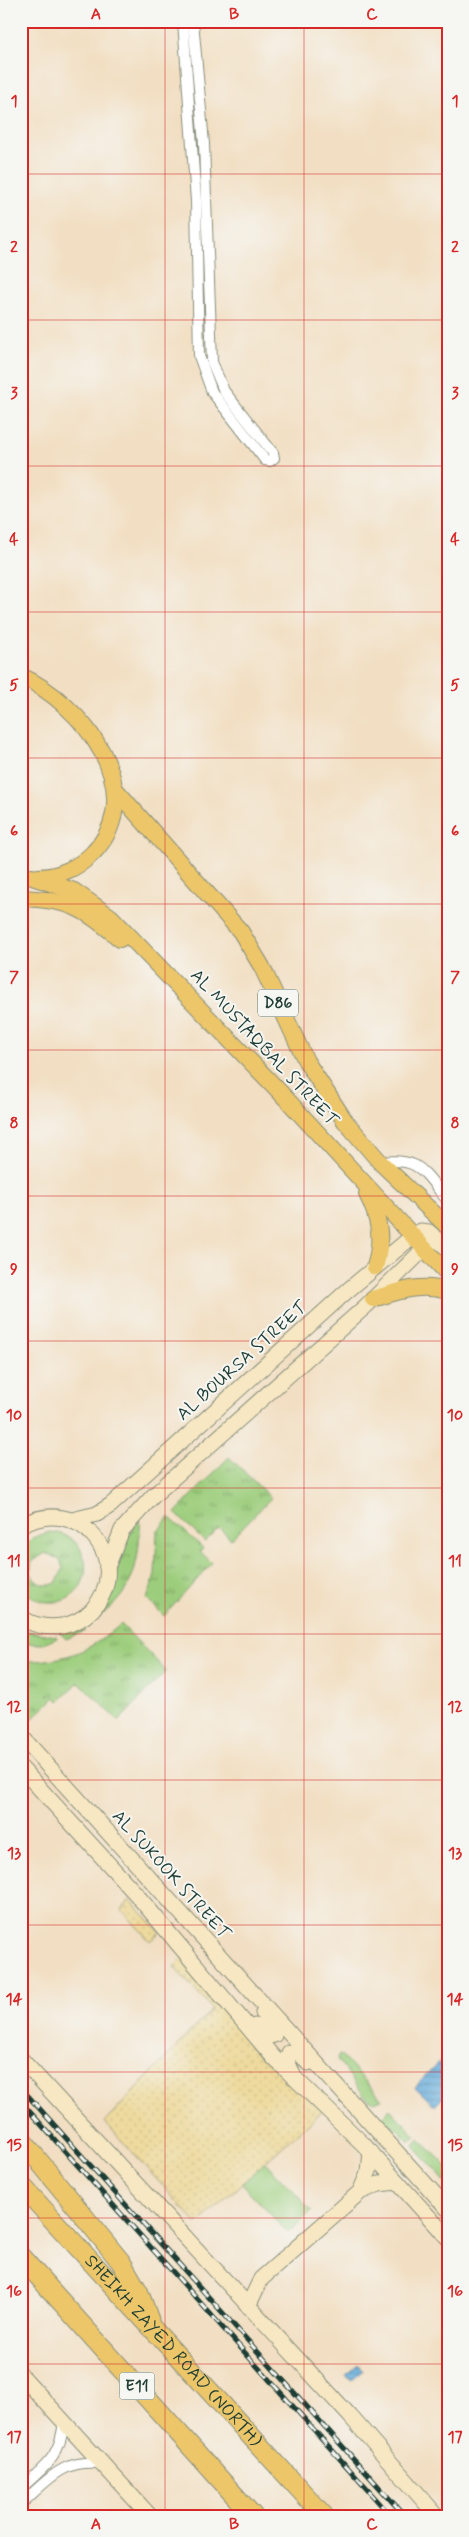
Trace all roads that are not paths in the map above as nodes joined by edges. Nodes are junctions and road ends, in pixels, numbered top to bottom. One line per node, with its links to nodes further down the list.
1 (183, 21): 2 (street)
2 (193, 21)
3 (21, 676): 4 (main road)
4 (115, 788): 5 (main road); 8 (main road, AL MUSTAQBAL STREET / D86)
5 (27, 878): 7 (main road, AL MUSTAQBAL STREET / D86)
6 (21, 898): 7 (main road)
7 (153, 960): 9 (main road, AL MUSTAQBAL STREET / D86)
8 (380, 1162): 10 (street); 11 (main road, AL MUSTAQBAL STREET / D86)
9 (360, 1180): 12 (main road, AL MUSTAQBAL STREET / D86); 14 (main road)
10 (448, 1201)
11 (437, 1232): 12 (main road, AL MUSTAQBAL STREET / D86); 13 (street); 15 (main road, AL MUSTAQBAL STREET / D86); 17 (street)
12 (414, 1235): 14 (street, AL BOURSA STREET)
13 (448, 1249)
14 (375, 1268): 18 (street, AL BOURSA STREET)
15 (448, 1274)
16 (448, 1291): 17 (main road)
17 (373, 1299): 20 (street)
18 (72, 1520): 19 (street); 20 (street)
19 (21, 1526)
20 (108, 1567): 21 (street)
21 (23, 1619)
22 (21, 1736): 25 (street, AL SUKOOK STREET)
23 (21, 1768): 24 (street)
24 (212, 1984): 25 (street); 28 (street)
25 (261, 2002): 27 (street, AL SUKOOK STREET)
26 (21, 2059): 38 (street)
27 (325, 2074): 28 (street); 34 (street)
28 (293, 2076): 30 (street)
29 (21, 2139): 40 (highway)
30 (371, 2152): 31 (street); 33 (street)
31 (397, 2182): 33 (street); 35 (street)
32 (21, 2185): 40 (highway, SHEIKH ZAYED ROAD (NORTH))
33 (360, 2192): 37 (street)
34 (448, 2209)
35 (448, 2238)
36 (21, 2257): 47 (highway, E11)
37 (261, 2280): 38 (street); 39 (street)
38 (231, 2287): 39 (street)
39 (248, 2306): 49 (street)
40 (150, 2326): 48 (highway, SHEIKH ZAYED ROAD (NORTH))
41 (21, 2375): 42 (street)
42 (64, 2420): 43 (street); 44 (street)
43 (102, 2464): 45 (street); 46 (street)
44 (21, 2488)
45 (21, 2504)
46 (150, 2516)
47 (253, 2516)
48 (324, 2516)
49 (437, 2516)

